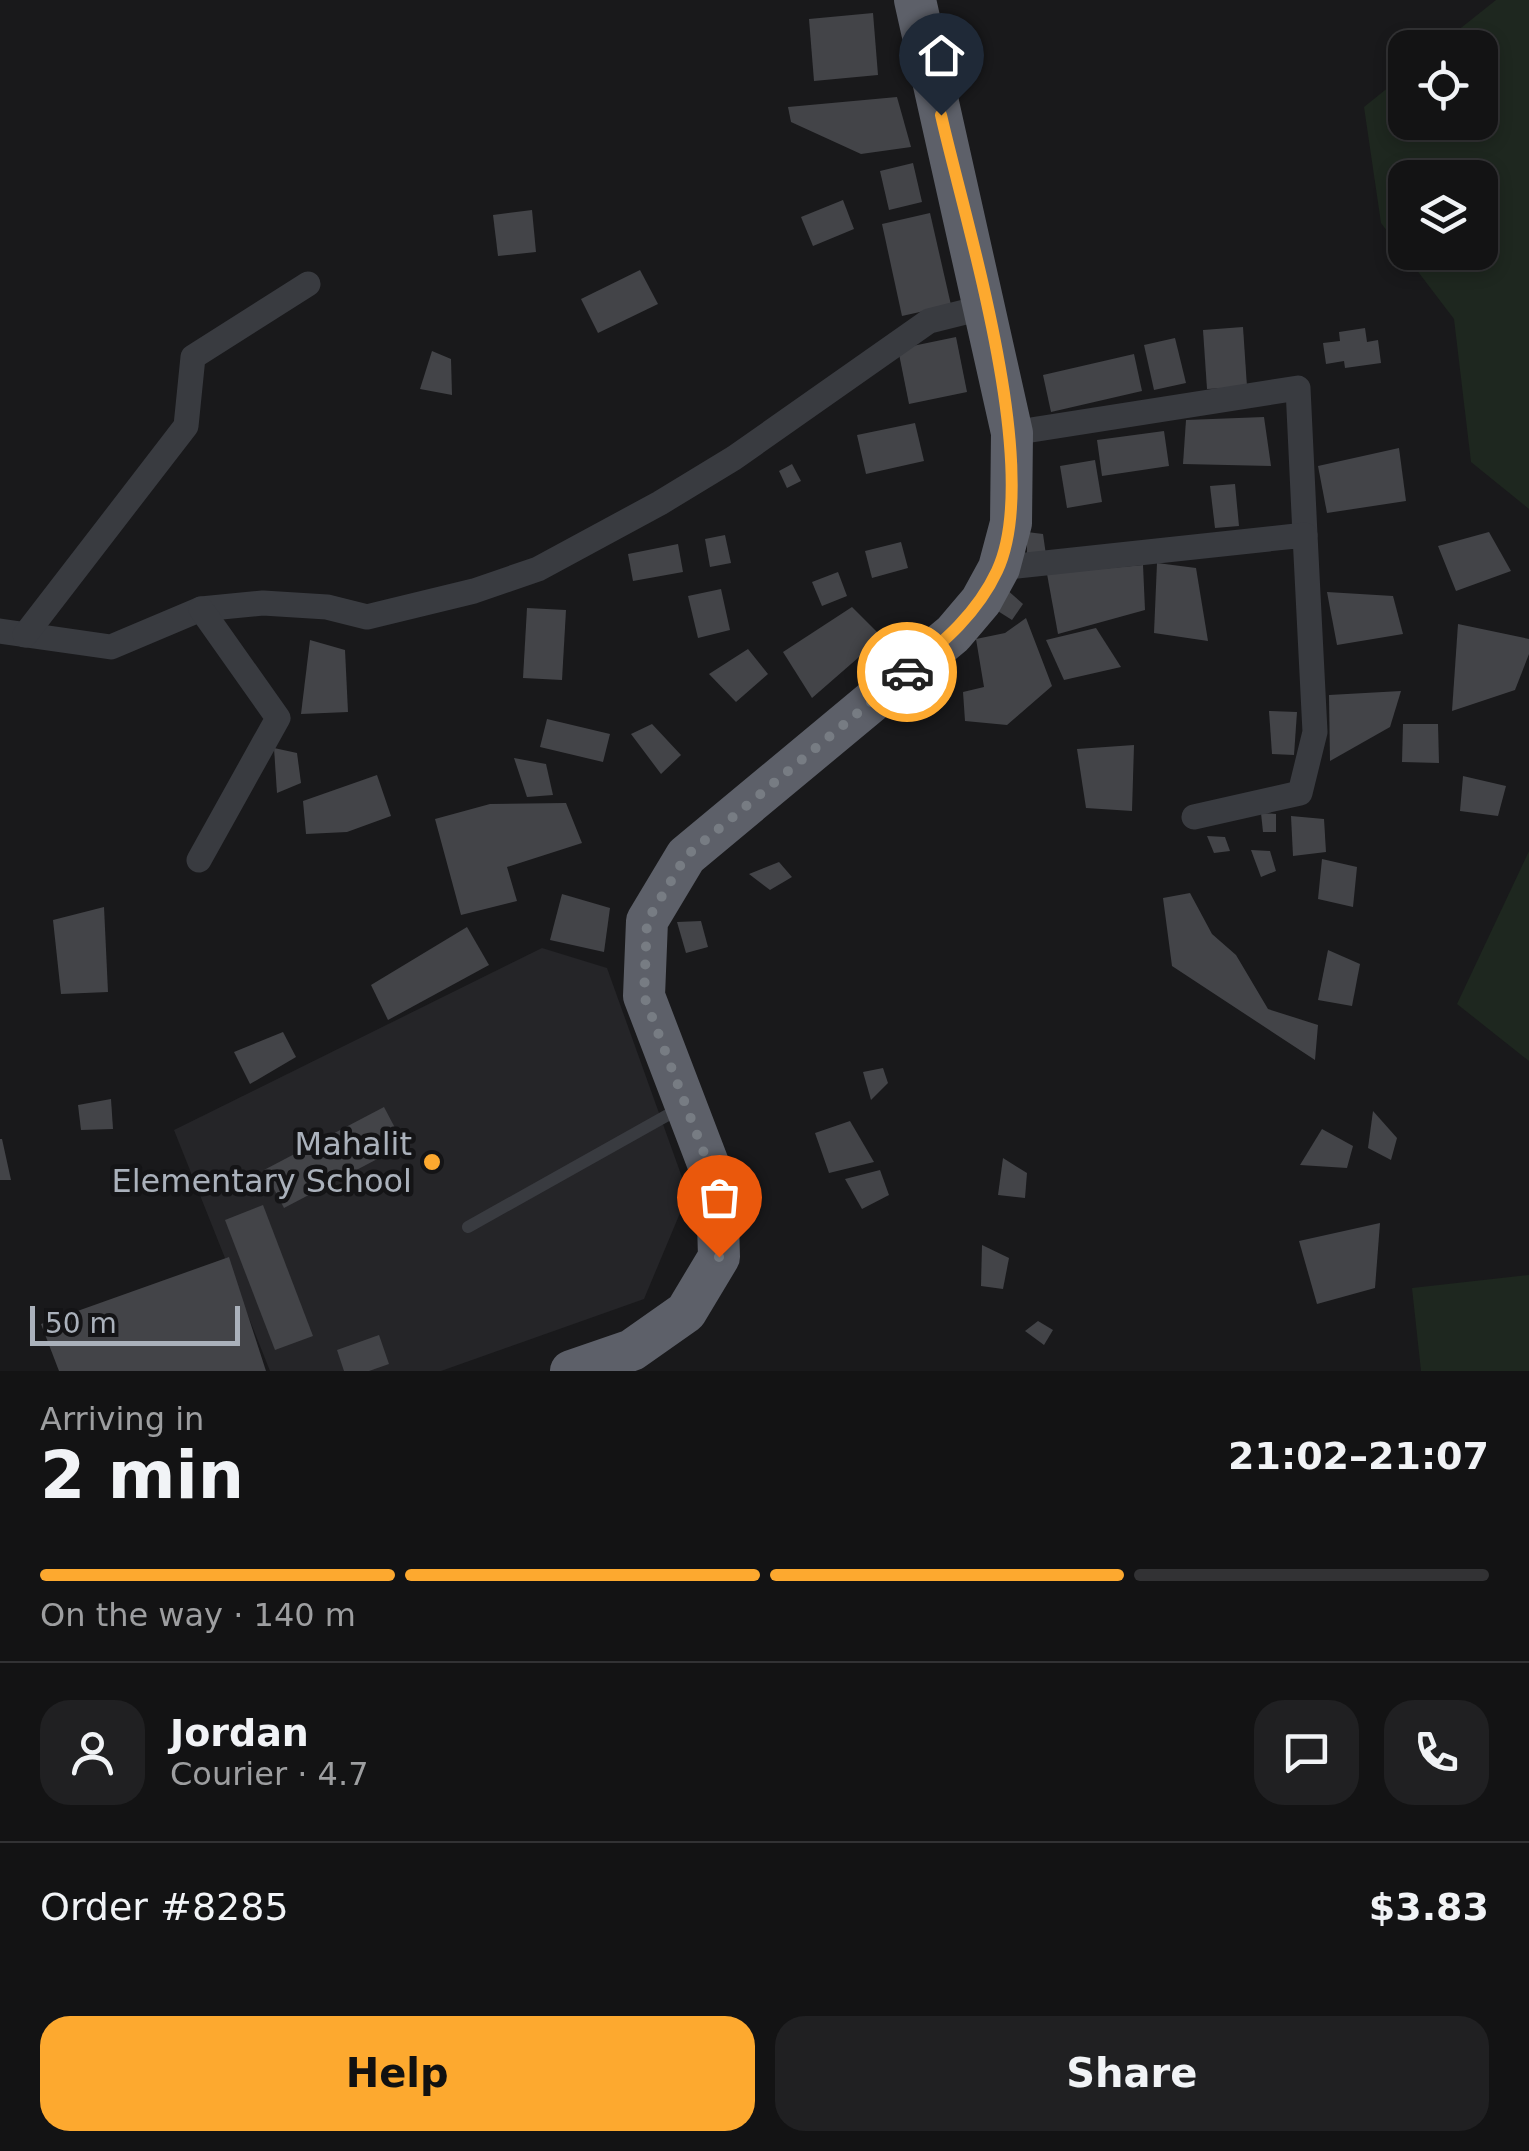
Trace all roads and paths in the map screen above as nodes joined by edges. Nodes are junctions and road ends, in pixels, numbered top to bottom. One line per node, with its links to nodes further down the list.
1 (915, 0): 3 (highway)
2 (308, 284): 8 (street)
3 (985, 307): 4 (highway); 7 (street)
4 (1012, 433): 5 (street); 6 (highway)
5 (1305, 535): 6 (street); 9 (street)
6 (999, 568): 11 (highway)
7 (201, 610): 8 (street); 10 (street)
8 (12, 633)
9 (1194, 816)
10 (199, 860)
11 (684, 1106): 12 (lane); 13 (highway)
12 (468, 1227)
13 (571, 1371)

